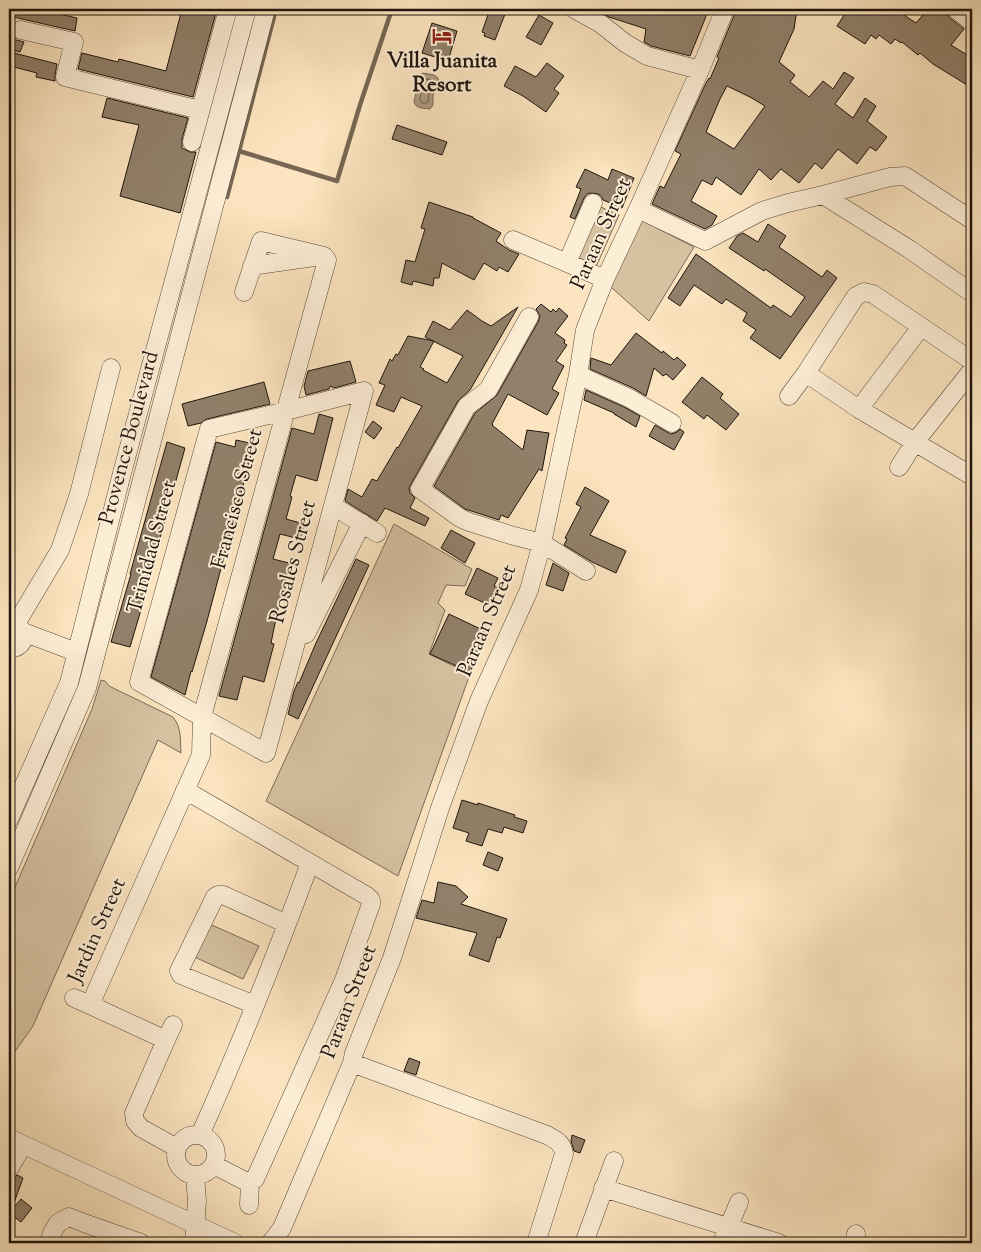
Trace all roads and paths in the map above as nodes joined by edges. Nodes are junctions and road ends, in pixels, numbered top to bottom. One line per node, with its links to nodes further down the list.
1 (228, 9): 10 (street)
2 (246, 9): 44 (street, Provence Boulevard)
3 (266, 9): 47 (street, Provence Boulevard)
4 (574, 9): 9 (street)
5 (724, 9): 9 (street, Paraan Street)
6 (956, 9): 7 (street)
7 (972, 22)
8 (21, 30): 10 (street)
9 (700, 70): 14 (street, Paraan Street)
10 (200, 110): 11 (street)
11 (192, 142)
12 (823, 195): 14 (street); 15 (street); 22 (street)
13 (593, 203): 18 (street)
14 (638, 209): 20 (street, Paraan Street)
15 (972, 220)
16 (513, 240): 18 (street)
17 (324, 256): 19 (street); 19 (street); 32 (street, Francisco Street)
18 (566, 263): 20 (street)
19 (252, 266): 21 (street)
20 (605, 279): 29 (street, Paraan Street)
21 (244, 292)
22 (972, 293)
23 (529, 316): 40 (street)
24 (921, 327): 25 (street); 28 (street); 31 (street)
25 (972, 362)
26 (111, 368): 42 (street)
27 (972, 370): 34 (street)
28 (806, 373): 30 (street); 31 (street)
29 (578, 375): 33 (street); 40 (street, Paraan Street)
30 (789, 396)
31 (860, 408): 34 (street)
32 (286, 411): 37 (street, Rosales Street); 48 (street, Francisco Street); 48 (street, Trinidad Street)
33 (672, 423)
34 (915, 442): 35 (street); 36 (street)
35 (899, 467)
36 (972, 476)
37 (333, 506): 38 (street); 45 (street, Rosales Street)
38 (362, 523): 39 (street); 45 (street)
39 (377, 532)
40 (542, 543): 41 (street); 58 (street, Paraan Street)
41 (586, 572)
42 (16, 626): 43 (street); 44 (street)
43 (9, 649)
44 (76, 652): 46 (street, Provence Boulevard)
45 (289, 668): 48 (street, Rosales Street)
46 (68, 683): 47 (street); 51 (street, Provence Boulevard)
47 (88, 688): 53 (street, Provence Boulevard)
48 (202, 718): 49 (street, Francisco Street)
49 (201, 755): 50 (street, Jardin Street)
50 (185, 790): 52 (street); 56 (street, Jardin Street)
51 (9, 819)
52 (310, 863): 54 (street); 66 (street)
53 (9, 868)
54 (287, 924): 57 (street); 57 (street)
55 (74, 998): 56 (street)
56 (90, 1005): 61 (street, Jardin Street)
57 (255, 1005): 59 (street)
58 (352, 1063): 77 (street, Paraan Street); 78 (street)
59 (200, 1135): 61 (street); 63 (street)
60 (16, 1142): 64 (street); 70 (street)
61 (177, 1148): 65 (street)
62 (614, 1160): 67 (street)
63 (214, 1165): 65 (street); 66 (street)
64 (9, 1168)
65 (195, 1176): 70 (street)
66 (250, 1182): 69 (street)
67 (603, 1188): 71 (street); 79 (street)
68 (739, 1202): 71 (street)
69 (249, 1205)
70 (196, 1224): 75 (street); 76 (street)
71 (725, 1235): 80 (street)
72 (121, 1240): 73 (street); 74 (street)
73 (49, 1243)
74 (141, 1243)
75 (194, 1243)
76 (235, 1243)
77 (270, 1243)
78 (536, 1243)
79 (584, 1243)
80 (779, 1243)

